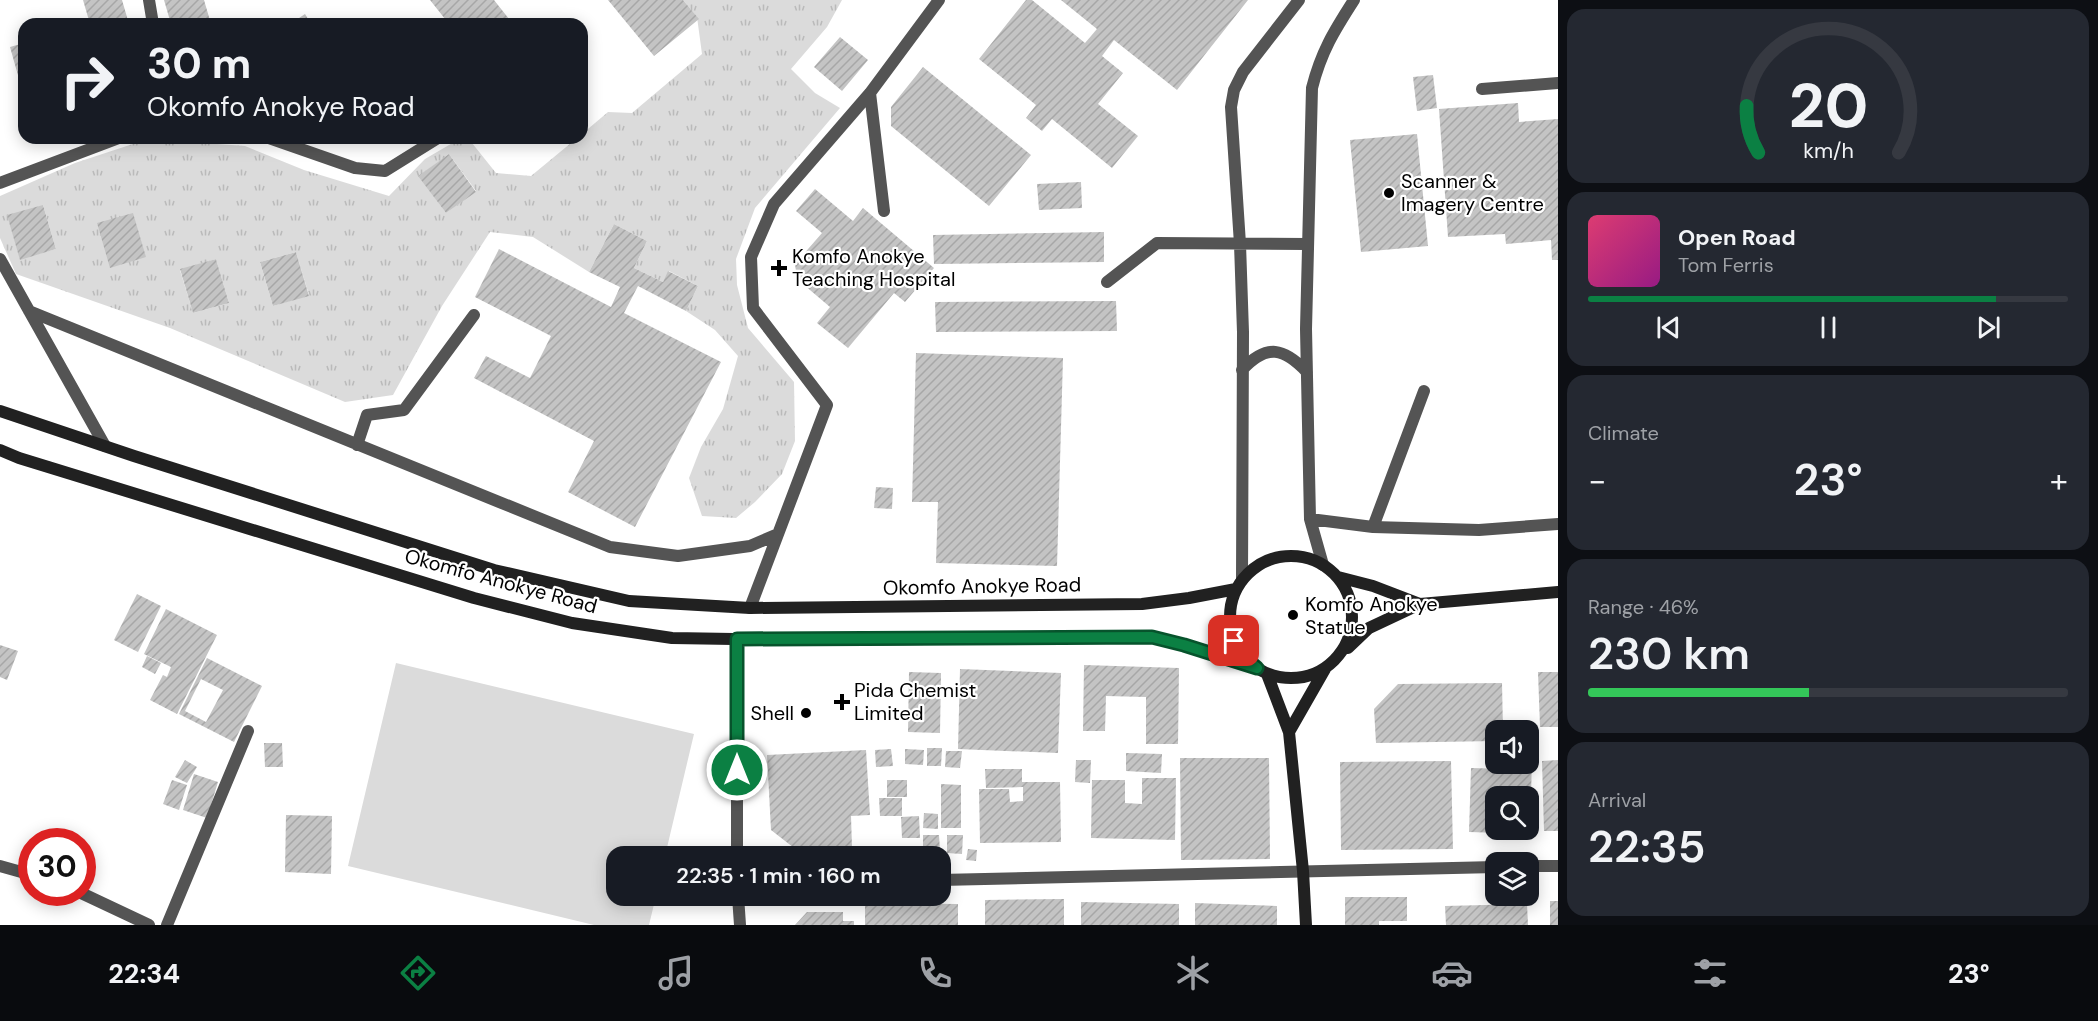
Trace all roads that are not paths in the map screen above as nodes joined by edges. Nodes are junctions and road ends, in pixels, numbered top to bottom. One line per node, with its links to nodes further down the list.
1 (149, 0): 5 (street)
2 (939, 0): 8 (street)
3 (1299, 0): 14 (street)
4 (1354, 0): 15 (street)
5 (152, 18)
6 (1558, 83): 7 (street)
7 (1482, 90)
8 (870, 93): 13 (street); 30 (street)
9 (103, 144): 12 (street)
10 (286, 144): 11 (street)
11 (428, 144)
12 (0, 183)
13 (884, 211)
14 (1240, 244): 15 (street); 17 (street); 20 (street)
15 (1307, 244): 21 (street)
16 (0, 259): 18 (street)
17 (1107, 282)
18 (28, 311): 24 (street); 25 (street)
19 (474, 315): 24 (street)
20 (1242, 370): 21 (street); 33 (street)
21 (1307, 372): 27 (street)
22 (1424, 391): 29 (street)
23 (0, 411): 25 (main road, Okomfo Anokye Road)
24 (357, 445): 30 (street)
25 (105, 446): 36 (main road, Okomfo Anokye Road)
26 (0, 450): 37 (main road, Okomfo Anokye Road)
27 (1310, 519): 29 (street); 31 (street)
28 (1558, 524): 29 (street)
29 (1373, 527)
30 (778, 534): 36 (street)
31 (1323, 565): 32 (main road); 33 (main road)
32 (1338, 578): 35 (main road); 38 (main road)
33 (1239, 584): 36 (main road, Okomfo Anokye Road); 40 (main road)
34 (1558, 592): 35 (main road)
35 (1419, 604): 38 (main road)
36 (750, 608)
37 (737, 639): 40 (main road, Okomfo Anokye Road); 43 (street)
38 (1341, 654): 39 (main road)
39 (1325, 669): 40 (main road); 42 (main road)
40 (1262, 671): 42 (main road)
41 (248, 731): 54 (street)
42 (1289, 732): 49 (main road)
43 (737, 846)
44 (0, 866): 48 (street)
45 (1539, 866): 46 (street)
46 (1558, 866)
47 (1485, 867): 49 (street)
48 (18, 870)
49 (1303, 871): 50 (street); 56 (main road)
50 (951, 880)
51 (96, 900): 53 (street)
52 (739, 906): 55 (street)
53 (149, 925)
54 (167, 925)
55 (740, 925)
56 (1306, 925)

